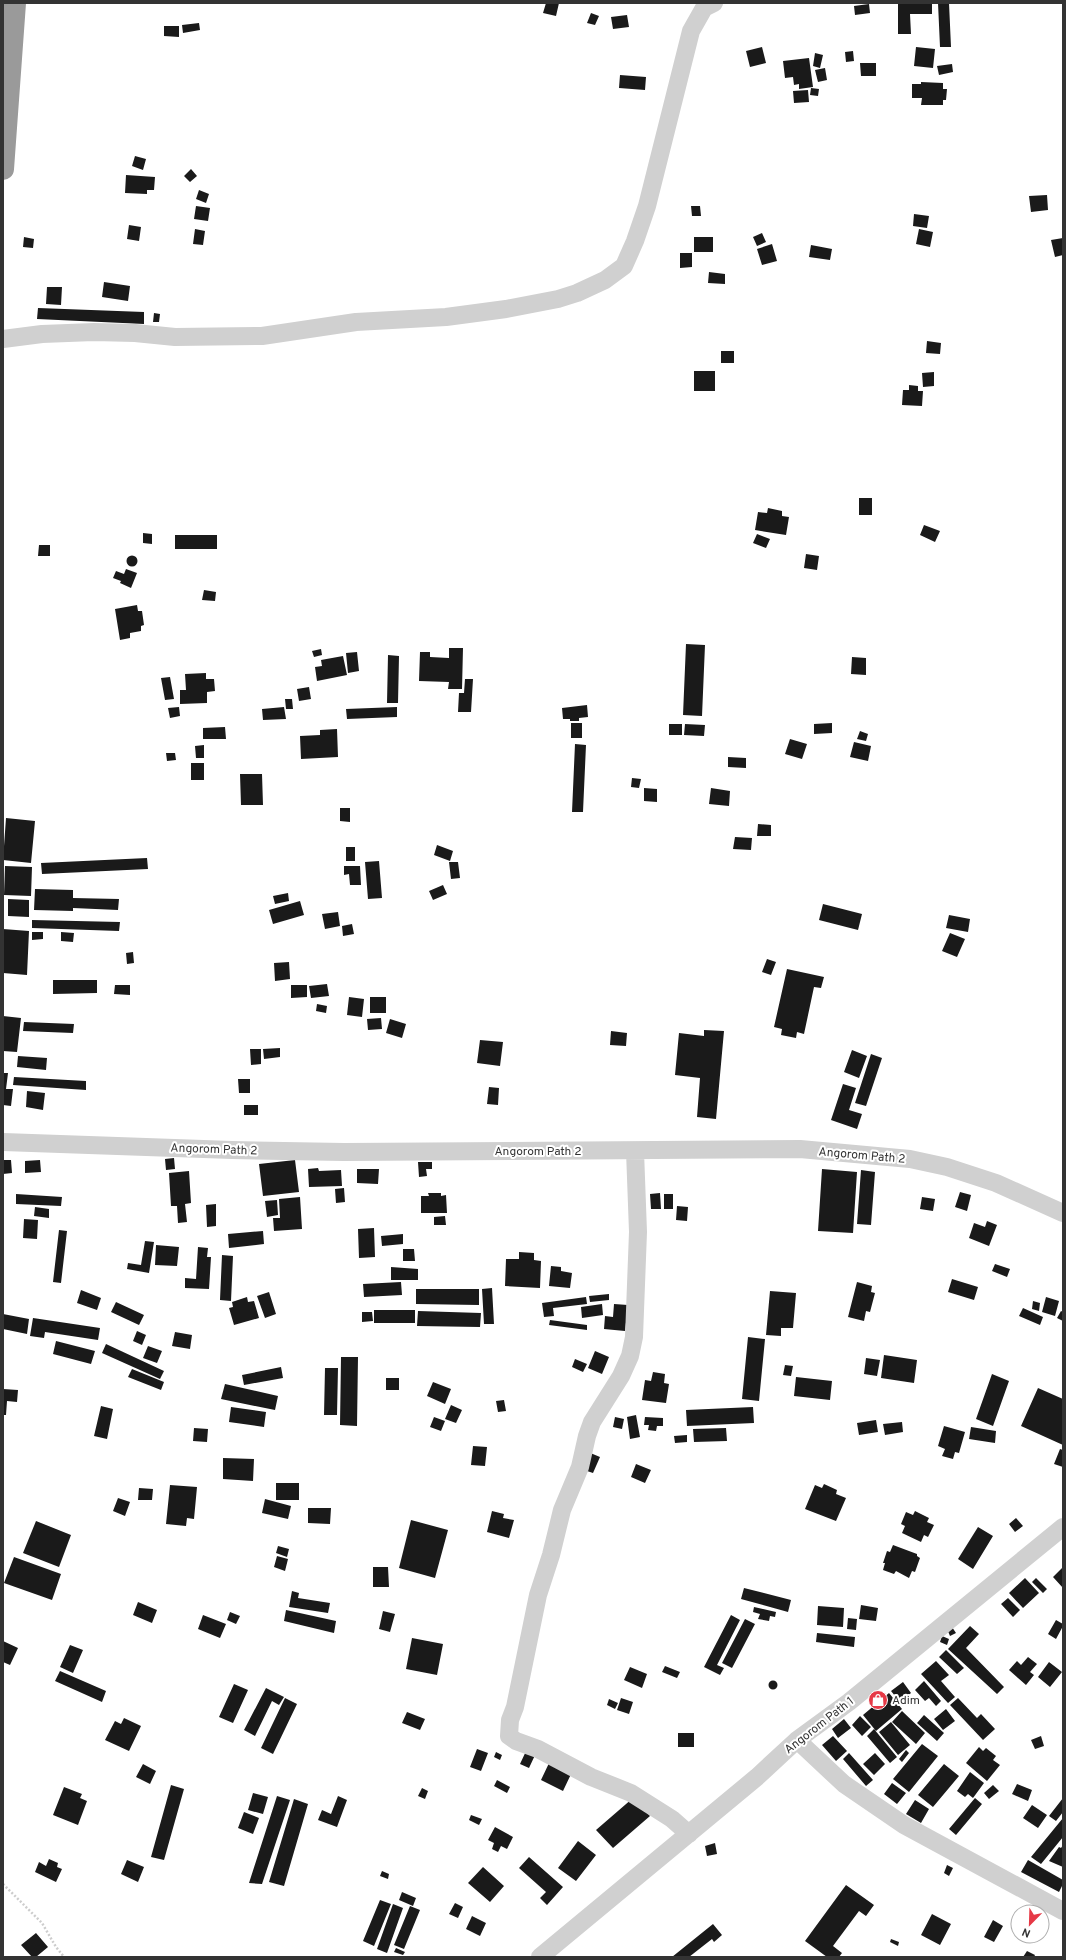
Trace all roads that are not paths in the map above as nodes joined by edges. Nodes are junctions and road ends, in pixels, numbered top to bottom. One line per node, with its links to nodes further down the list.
1 (15, 3): 3 (highway)
2 (707, 5): 4 (street)
3 (3, 169)
4 (3, 339)
5 (3, 1142): 6 (street, Angorom Path 2)
6 (636, 1151): 7 (street, Angorom Path 2); 10 (street)
7 (1063, 1213)
8 (1063, 1527): 9 (street, Angorom Path 1)
9 (797, 1740): 10 (street, Angorom Path 1); 11 (street)
10 (689, 1834): 12 (street, Angorom Path 1)
11 (1063, 1911)
12 (540, 1957)

